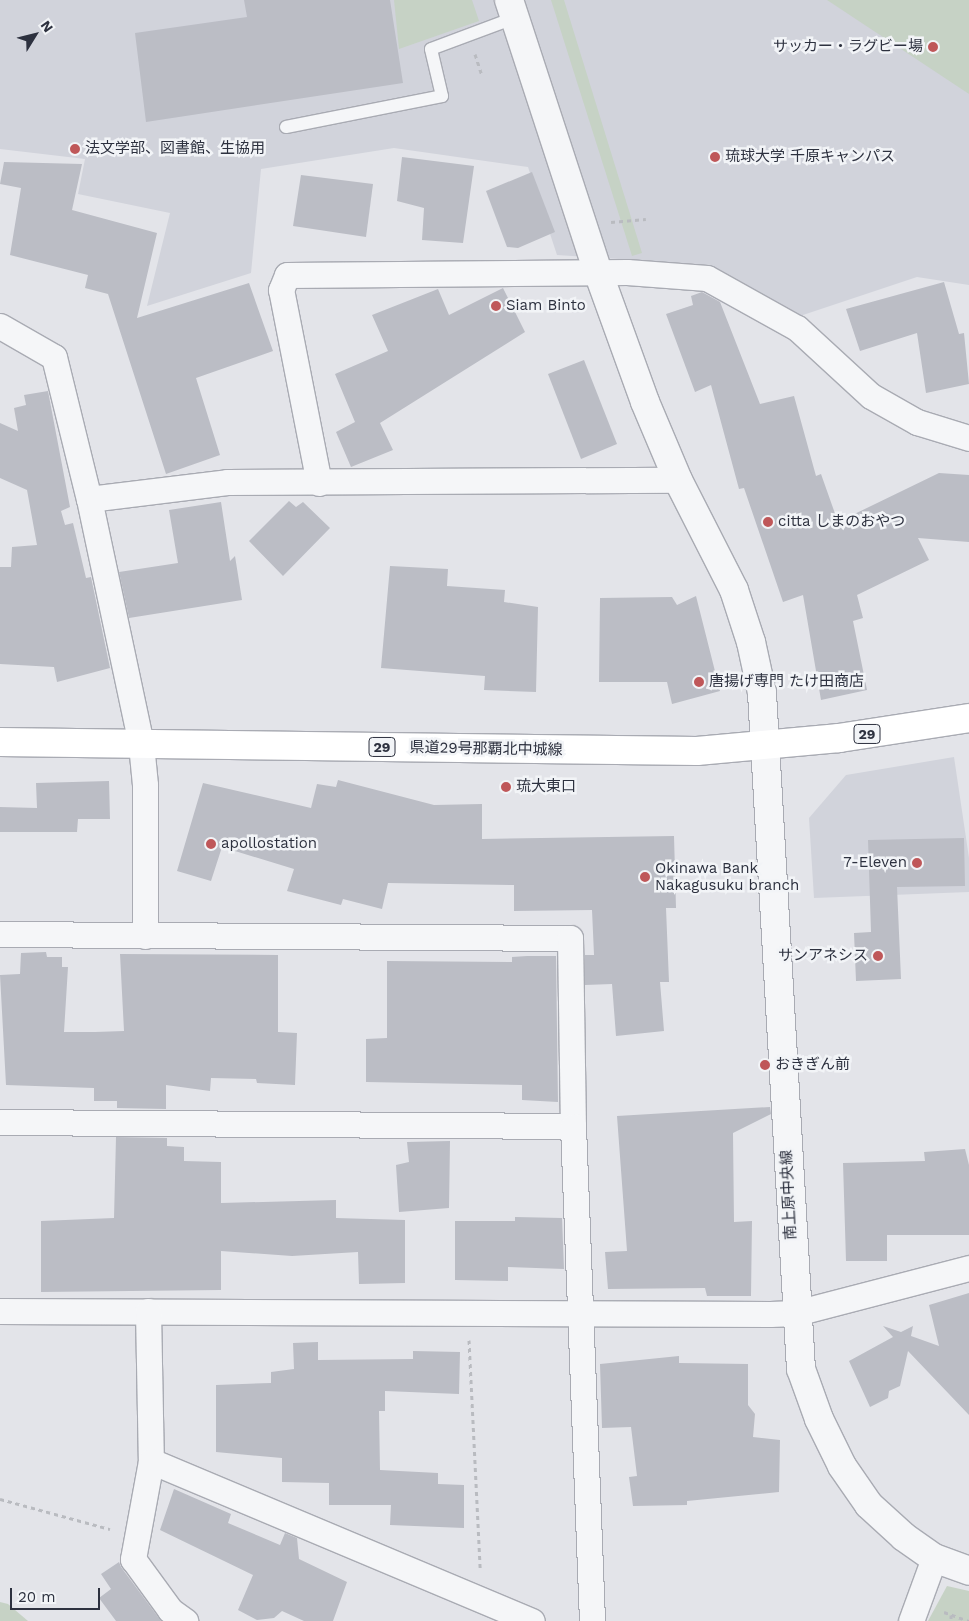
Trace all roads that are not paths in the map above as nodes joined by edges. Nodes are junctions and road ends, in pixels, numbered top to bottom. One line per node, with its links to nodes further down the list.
1 (512, 9): 2 (lane); 3 (street, 南上原中央線)
2 (286, 127)
3 (598, 272): 5 (street); 6 (street, 南上原中央線); 7 (street)
4 (0, 326): 8 (street)
5 (969, 438)
6 (678, 480): 7 (street); 12 (street, 南上原中央線)
7 (319, 483): 8 (street)
8 (89, 499): 11 (street)
9 (969, 718): 12 (main road, 県道29号那覇北中城線 / 29)
10 (0, 742): 11 (main road, 県道29号那覇北中城線 / 29)
11 (141, 744): 12 (main road, 県道29号那覇北中城線 / 29); 14 (street)
12 (764, 746): 20 (street, 南上原中央線)
13 (0, 934): 14 (street)
14 (145, 936): 16 (street)
15 (0, 1122): 16 (street)
16 (574, 1126): 21 (street)
17 (969, 1268): 20 (street)
18 (0, 1311): 19 (street)
19 (148, 1311): 21 (street); 22 (street)
20 (796, 1313): 21 (street); 23 (street, 南上原中央線)
21 (581, 1316): 27 (street)
22 (151, 1461): 25 (street); 26 (street)
23 (934, 1558): 24 (street, 南上原中央線); 28 (street)
24 (969, 1571)
25 (185, 1621)
26 (532, 1621)
27 (592, 1621)
28 (912, 1621)

